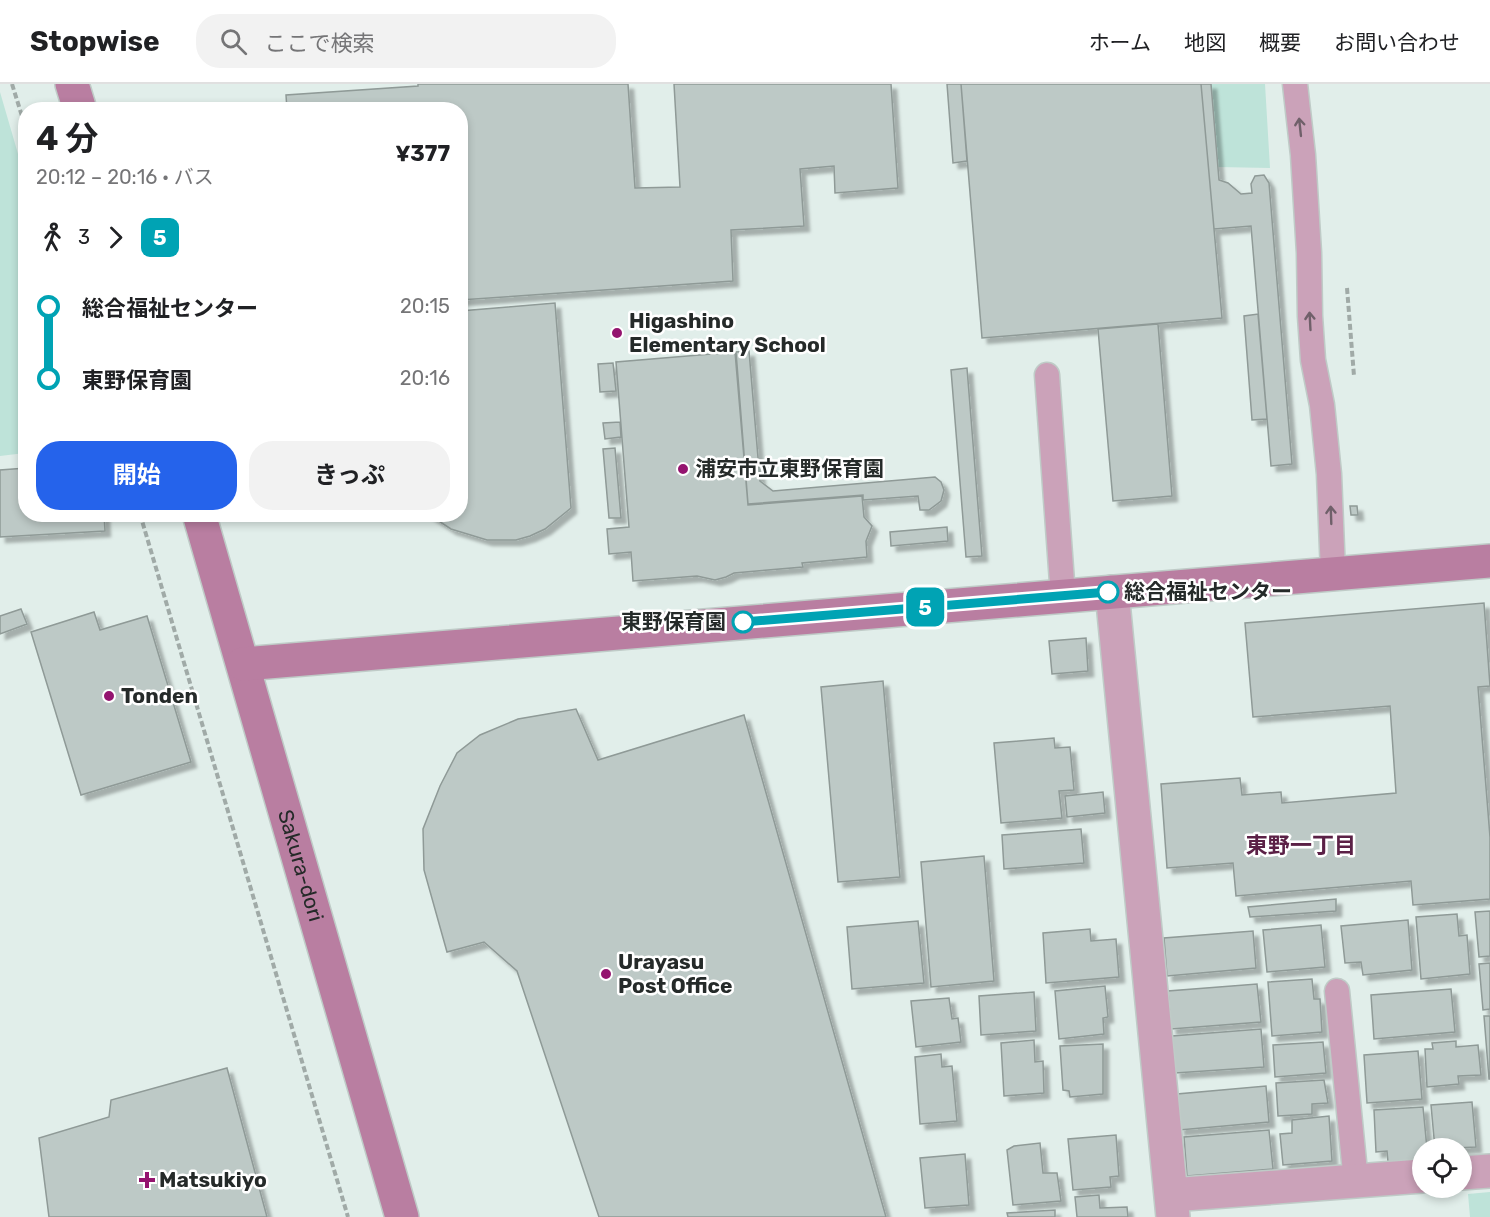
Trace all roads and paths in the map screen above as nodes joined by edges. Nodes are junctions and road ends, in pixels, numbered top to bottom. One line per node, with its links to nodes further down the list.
1 (12, 84): 5 (path)
2 (72, 84): 4 (street)
3 (1295, 84): 10 (lane, one-way to 3)
4 (78, 102)
5 (18, 103)
6 (1047, 375): 12 (lane)
7 (142, 522): 20 (path)
8 (201, 522): 13 (street, Sakura-dori)
9 (1490, 561): 10 (street)
10 (1333, 573): 11 (street)
11 (1112, 592): 12 (street); 19 (street)
12 (1063, 596): 13 (street)
13 (243, 664): 21 (street, Sakura-dori)
14 (1337, 991): 18 (lane)
15 (1490, 1171): 16 (street)
16 (1472, 1172)
17 (1412, 1177): 18 (street)
18 (1356, 1182): 19 (street)
19 (1172, 1206)
20 (348, 1217)
21 (402, 1217)

